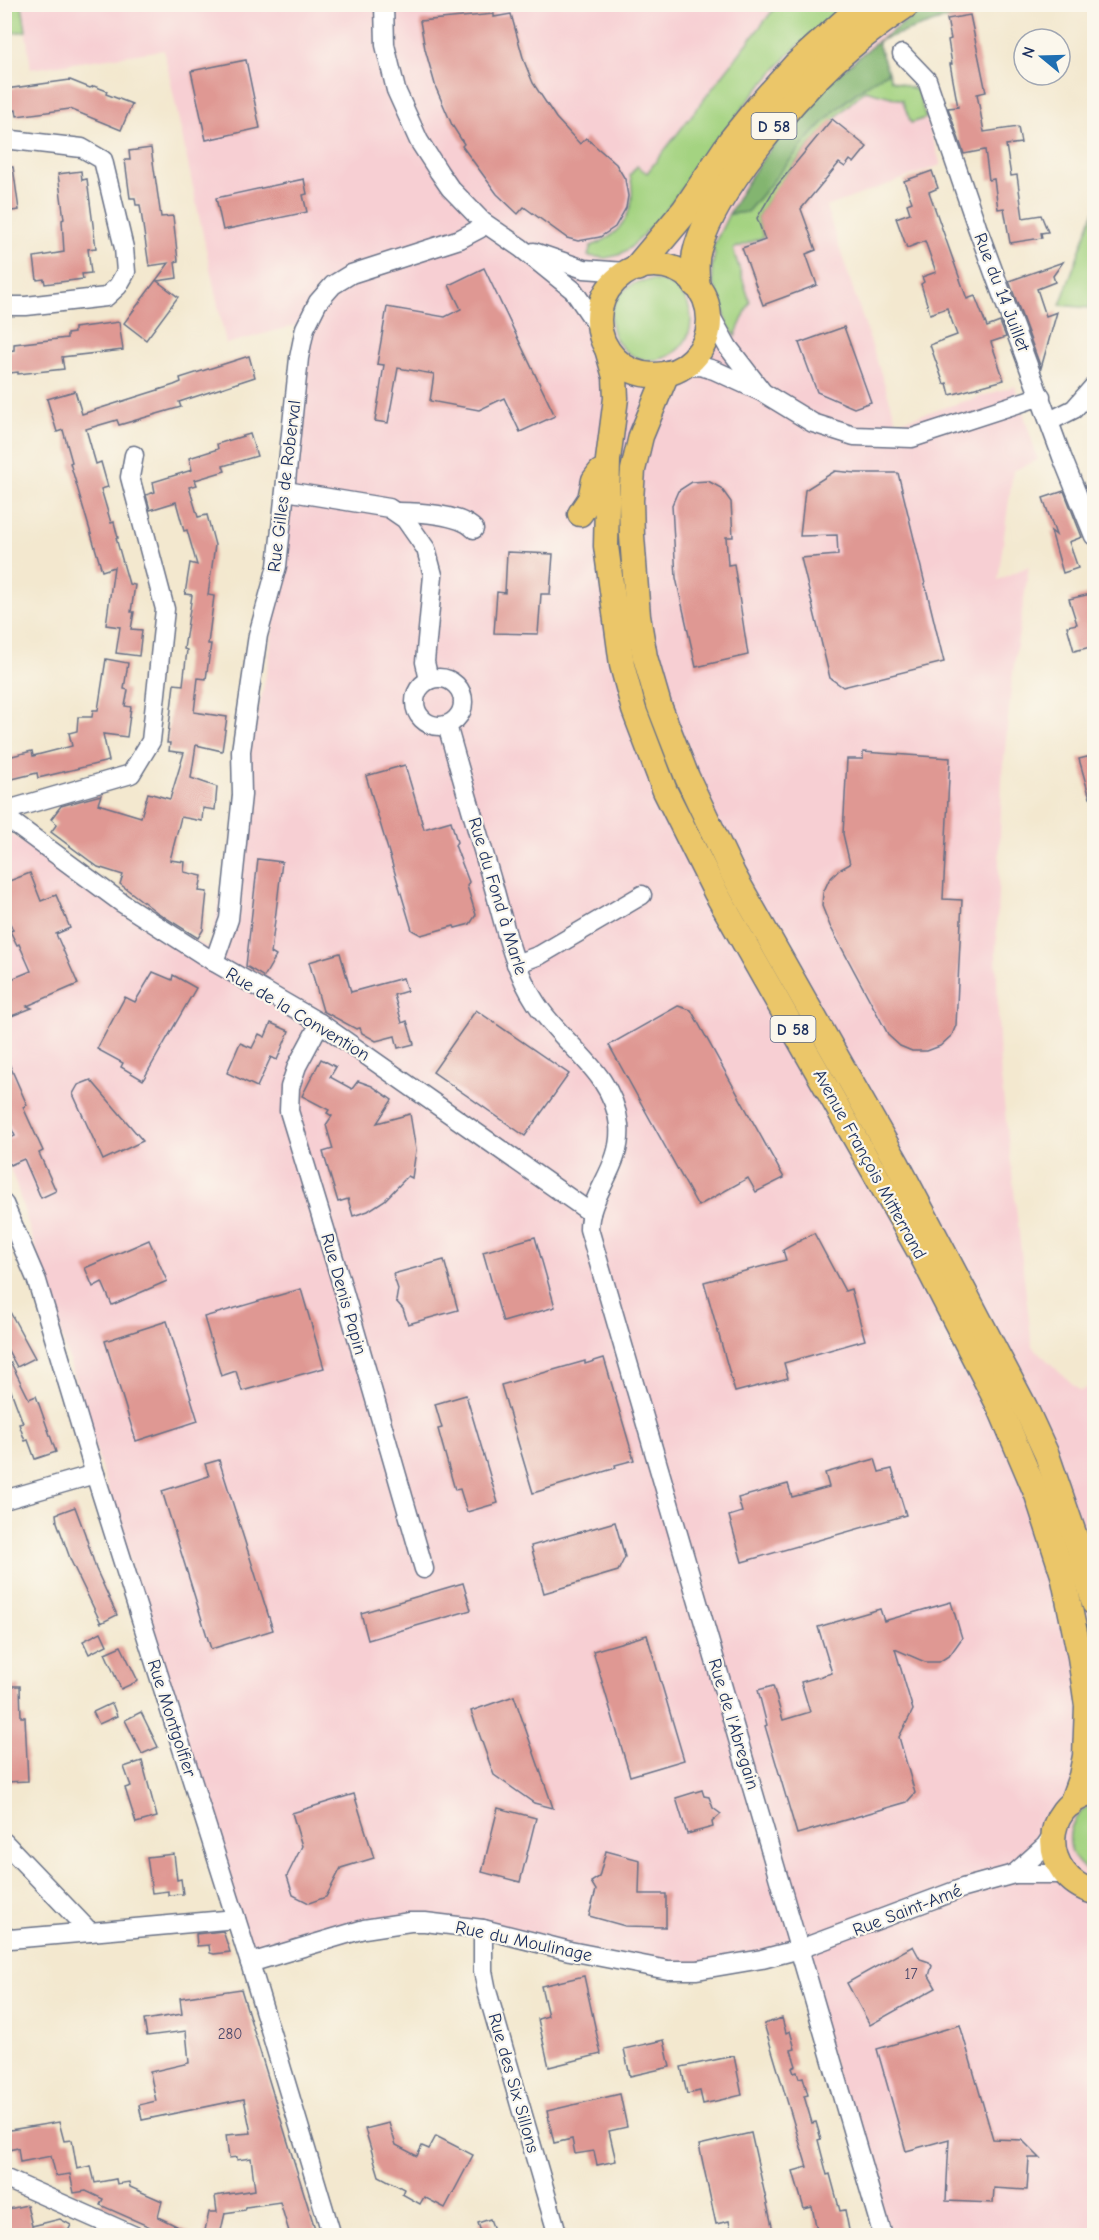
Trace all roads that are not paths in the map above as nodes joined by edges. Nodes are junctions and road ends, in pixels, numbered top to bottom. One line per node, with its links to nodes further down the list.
1 (384, 4): 6 (street)
2 (865, 4): 8 (highway, D 58)
3 (906, 4): 9 (highway, D 58)
4 (902, 54): 16 (street, Rue du 14 Juillet)
5 (4, 139): 10 (street)
6 (483, 222): 7 (street); 20 (street, Rue Gilles de Roberval)
7 (521, 248): 8 (street); 12 (street)
8 (632, 269): 9 (main road); 12 (main road)
9 (696, 284): 11 (main road)
10 (9, 306)
11 (709, 313): 13 (main road); 15 (street)
12 (603, 338): 13 (main road); 19 (main road, Avenue François Mitterrand / D 58)
13 (675, 370): 15 (street); 40 (main road, Avenue François Mitterrand / D 58)
14 (1095, 386): 17 (street)
15 (762, 392): 16 (street)
16 (1041, 396): 17 (street, Rue du 14 Juillet)
17 (1050, 422): 25 (street, Rue du 14 Juillet)
18 (134, 455): 29 (street)
19 (608, 460): 22 (main road); 42 (main road, Avenue François Mitterrand / D 58)
20 (286, 491): 21 (street); 32 (street, Rue Gilles de Roberval)
21 (398, 512): 23 (street); 26 (street)
22 (580, 514)
23 (441, 516): 24 (street); 26 (street)
24 (474, 529)
25 (1095, 536)
26 (420, 541): 27 (street)
27 (429, 680): 28 (street); 28 (street)
28 (447, 725): 33 (street, Rue du Fond à Marle)
29 (4, 811)
30 (4, 816): 32 (street, Rue de la Convention)
31 (642, 895): 33 (street)
32 (213, 962): 34 (street, Rue de la Convention)
33 (516, 964): 36 (street, Rue du Fond à Marle)
34 (321, 1023): 36 (street, Rue de la Convention); 39 (street, Rue Denis Papin)
35 (4, 1204): 37 (street, Rue Montgolfier)
36 (591, 1213): 52 (street, Rue de l'Abregain)
37 (95, 1474): 38 (street); 48 (street, Rue Montgolfier)
38 (4, 1500)
39 (424, 1569)
40 (1095, 1603)
41 (1095, 1793): 42 (main road)
42 (1071, 1804): 43 (main road)
43 (1054, 1833): 45 (street); 46 (main road)
44 (4, 1842): 50 (street)
45 (1014, 1874): 46 (street); 52 (street, Rue Saint-Amé)
46 (1064, 1874): 47 (main road)
47 (1094, 1892)
48 (236, 1919): 50 (street); 53 (street, Rue Montgolfier)
49 (483, 1929): 52 (street, Rue du Moulinage); 53 (street, Rue du Moulinage); 57 (street, Rue des Six Sillons)
50 (90, 1932): 51 (street)
51 (4, 1935)
52 (800, 1949): 58 (street, Rue de l'Abregain)
53 (250, 1963): 56 (street, Rue Montgolfier)
54 (4, 2178): 55 (street)
55 (135, 2235)
56 (332, 2235)
57 (558, 2235)
58 (883, 2235)

